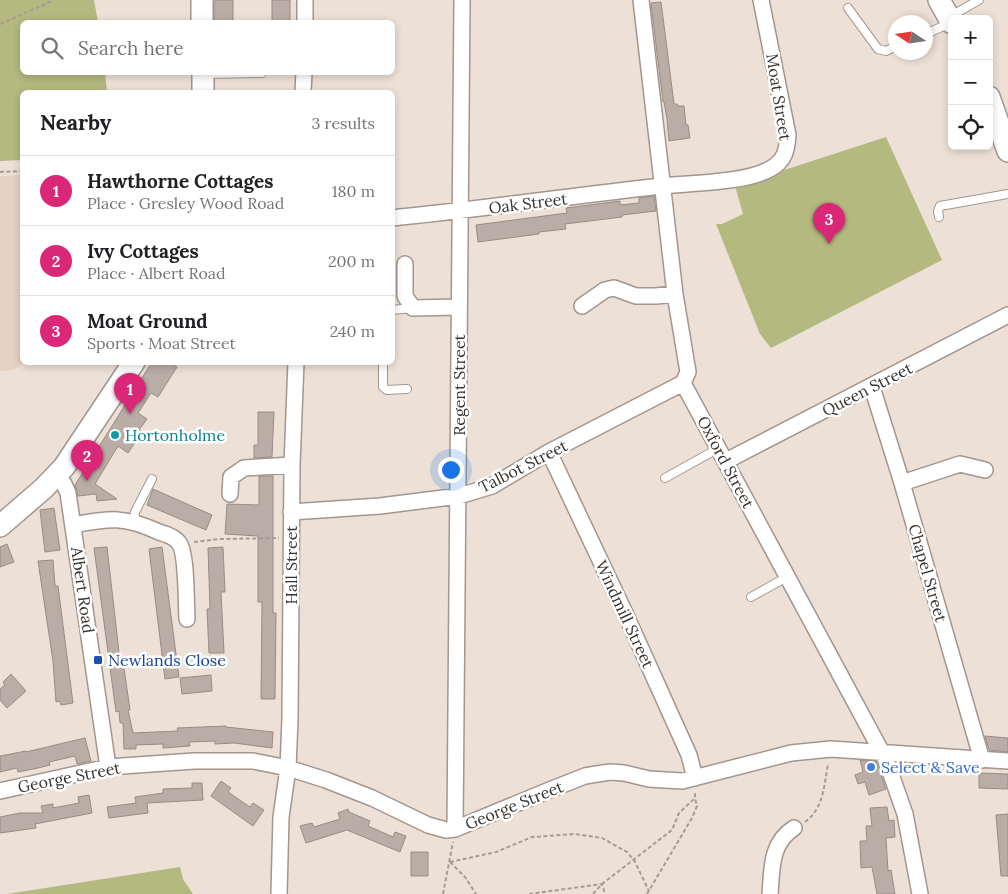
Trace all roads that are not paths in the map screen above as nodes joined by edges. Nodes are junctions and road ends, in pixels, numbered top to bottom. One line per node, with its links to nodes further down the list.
1 (202, 0): 10 (street)
2 (305, 0): 11 (street)
3 (462, 0): 22 (street, Regent Street)
4 (641, 0): 20 (street)
5 (761, 0): 20 (street, Moat Street)
6 (979, 0): 8 (lane)
7 (848, 8): 13 (lane)
8 (950, 15)
9 (948, 16): 12 (lane)
10 (202, 20)
11 (304, 20)
12 (933, 28)
13 (888, 50)
14 (245, 75): 16 (lane)
15 (304, 75): 17 (street)
16 (203, 80)
17 (303, 90)
18 (992, 105): 19 (street)
19 (1008, 151)
20 (662, 186): 22 (street, Oak Street); 26 (street)
21 (1008, 194): 24 (lane)
22 (460, 211): 23 (street, Oak Street); 29 (street, Regent Street)
23 (395, 218)
24 (939, 218)
25 (404, 264): 28 (street)
26 (675, 294): 27 (street); 35 (street)
27 (582, 306)
28 (413, 308): 29 (street); 30 (lane)
29 (459, 308): 47 (street, Regent Street)
30 (395, 310)
31 (1008, 315): 36 (street, Queen Street)
32 (132, 365): 42 (street)
33 (296, 365): 40 (street, Hall Street)
34 (383, 365): 37 (lane)
35 (683, 383): 38 (street, Talbot Street); 39 (street, Oxford Street)
36 (872, 387): 39 (street, Queen Street); 45 (street, Chapel Street)
37 (407, 389)
38 (549, 452): 47 (street, Talbot Street); 60 (street, Windmill Street)
39 (723, 454): 43 (lane); 52 (street, Oxford Street)
40 (292, 464): 46 (street); 48 (street, Hall Street)
41 (985, 470): 45 (street)
42 (56, 475): 50 (street, Albert Road); 51 (street)
43 (666, 478)
44 (152, 479): 49 (lane)
45 (902, 483): 56 (street, Chapel Street)
46 (230, 494)
47 (459, 496): 48 (street, Talbot Street); 63 (street, Regent Street)
48 (291, 512): 59 (street, Hall Street)
49 (134, 522): 50 (street); 54 (street)
50 (73, 524): 58 (street, Albert Road)
51 (0, 526)
52 (787, 577): 53 (lane); 55 (street, Oxford Street)
53 (751, 597)
54 (187, 619)
55 (882, 752): 56 (street, George Street); 60 (street, George Street); 66 (street, Oxford Street)
56 (982, 760): 57 (street, George Street)
57 (1008, 761)
58 (108, 767): 59 (street, George Street); 61 (street, George Street)
59 (288, 768): 63 (street, George Street); 64 (street, Hall Street)
60 (695, 778): 63 (street, George Street)
61 (0, 791)
62 (794, 828): 65 (street)
63 (455, 829)
64 (279, 894)
65 (770, 894)
66 (920, 894)

